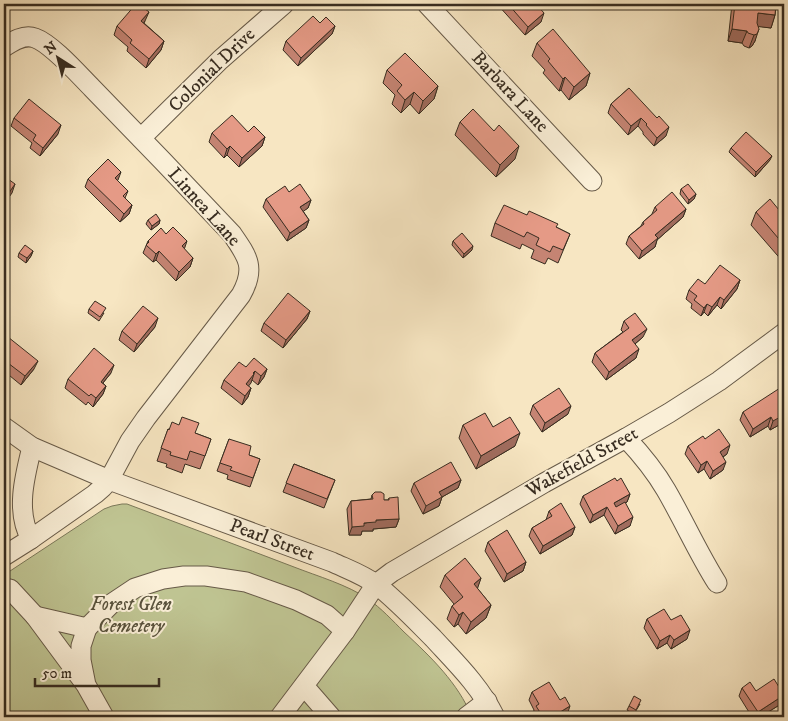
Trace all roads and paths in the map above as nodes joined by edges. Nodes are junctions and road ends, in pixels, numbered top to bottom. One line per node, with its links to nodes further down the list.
1 (284, 4): 4 (street, Colonial Drive)
2 (428, 4): 5 (street, Barbara Lane)
3 (4, 47): 4 (street, Linnea Lane)
4 (141, 138): 10 (street, Linnea Lane)
5 (592, 181)
6 (784, 333): 8 (street, Wakefield Street)
7 (4, 427): 9 (street, Pearl Street)
8 (626, 438): 13 (street); 14 (street, Wakefield Street)
9 (32, 447): 10 (street, Pearl Street); 11 (street)
10 (109, 480): 11 (street, Linnea Lane); 14 (street, Pearl Street)
11 (31, 539): 12 (street, Linnea Lane)
12 (4, 556)
13 (717, 583)
14 (376, 584): 18 (street); 21 (street, Pearl Street)
15 (6, 588): 16 (street)
16 (35, 616): 17 (street); 19 (street)
17 (87, 628): 18 (street); 19 (street)
18 (345, 631): 20 (street)
19 (86, 685): 22 (street)
20 (304, 686): 23 (street); 24 (street)
21 (491, 709): 25 (street)
22 (104, 717)
23 (280, 717)
24 (331, 717)
25 (466, 717)

